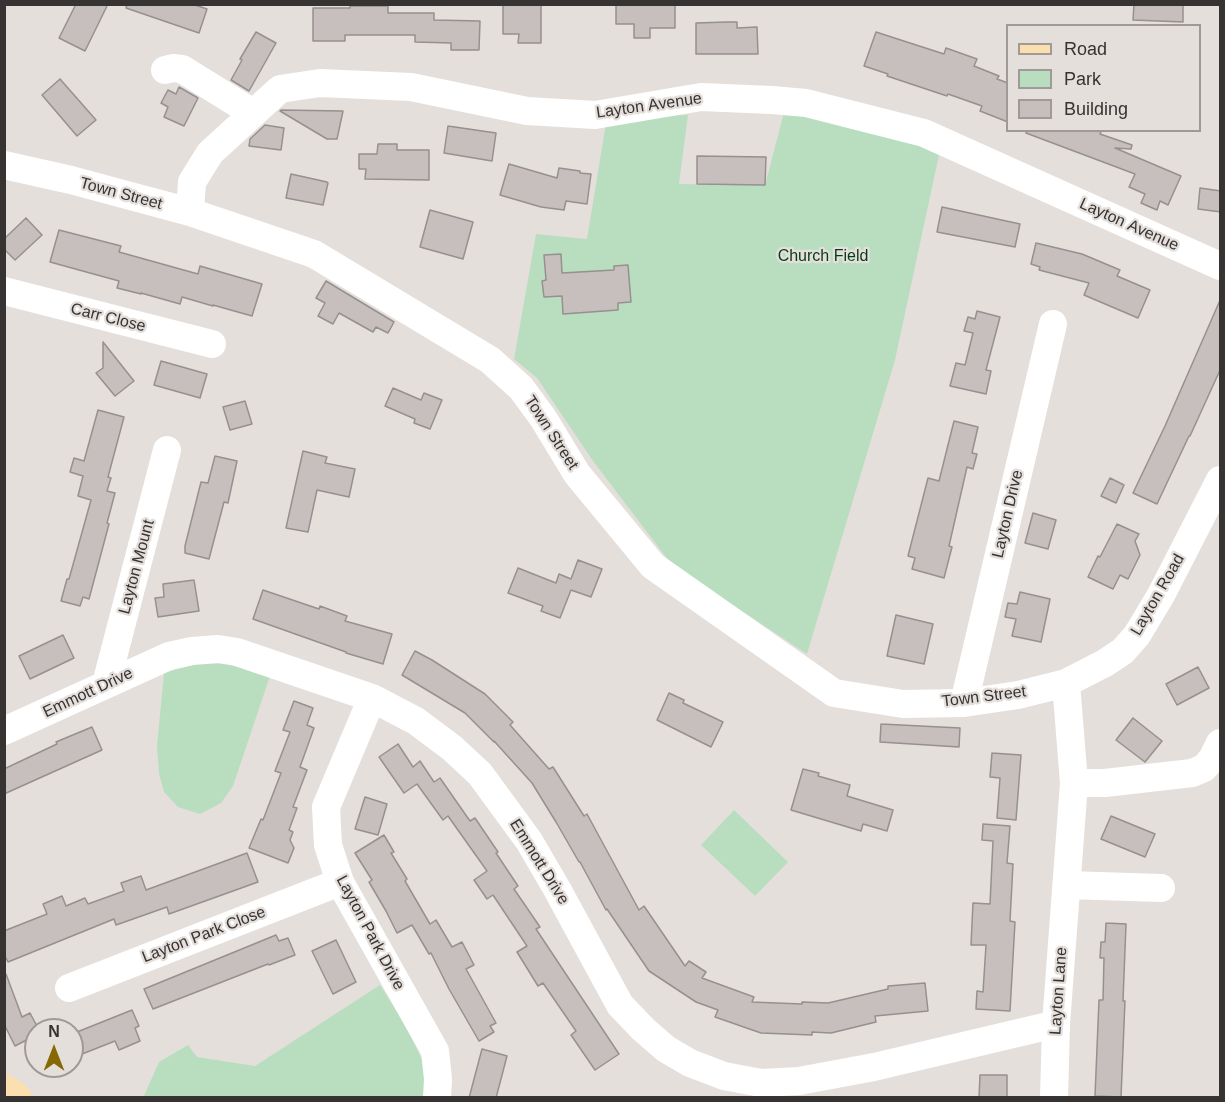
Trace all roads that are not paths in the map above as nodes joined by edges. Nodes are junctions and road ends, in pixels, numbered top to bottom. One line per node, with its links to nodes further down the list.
1 (165, 70): 2 (street)
2 (253, 113): 4 (street, Layton Avenue); 5 (street, Layton Avenue)
3 (4, 165): 4 (street, Town Street)
4 (190, 212): 14 (street, Town Street)
5 (1221, 266)
6 (4, 291): 8 (street, Carr Close)
7 (1053, 324): 14 (street, Layton Drive)
8 (212, 344)
9 (167, 450): 12 (street, Layton Mount)
10 (1221, 480): 11 (street, Layton Road)
11 (1066, 683): 14 (street, Town Street); 17 (street, Layton Lane)
12 (106, 684): 13 (street, Emmott Drive); 15 (street, Emmott Drive)
13 (372, 698): 18 (street, Layton Park Drive); 22 (street, Emmott Drive)
14 (964, 703)
15 (4, 731)
16 (1221, 743): 17 (street)
17 (1074, 783): 19 (street, Layton Lane)
18 (340, 882): 21 (street, Layton Park Close); 25 (street, Layton Park Drive)
19 (1067, 885): 20 (street); 22 (street, Layton Lane)
20 (1161, 888)
21 (69, 988)
22 (1056, 1024): 26 (street, Layton Lane)
23 (4, 1091): 24 (main road)
24 (15, 1098)
25 (437, 1098)
26 (1054, 1098)

